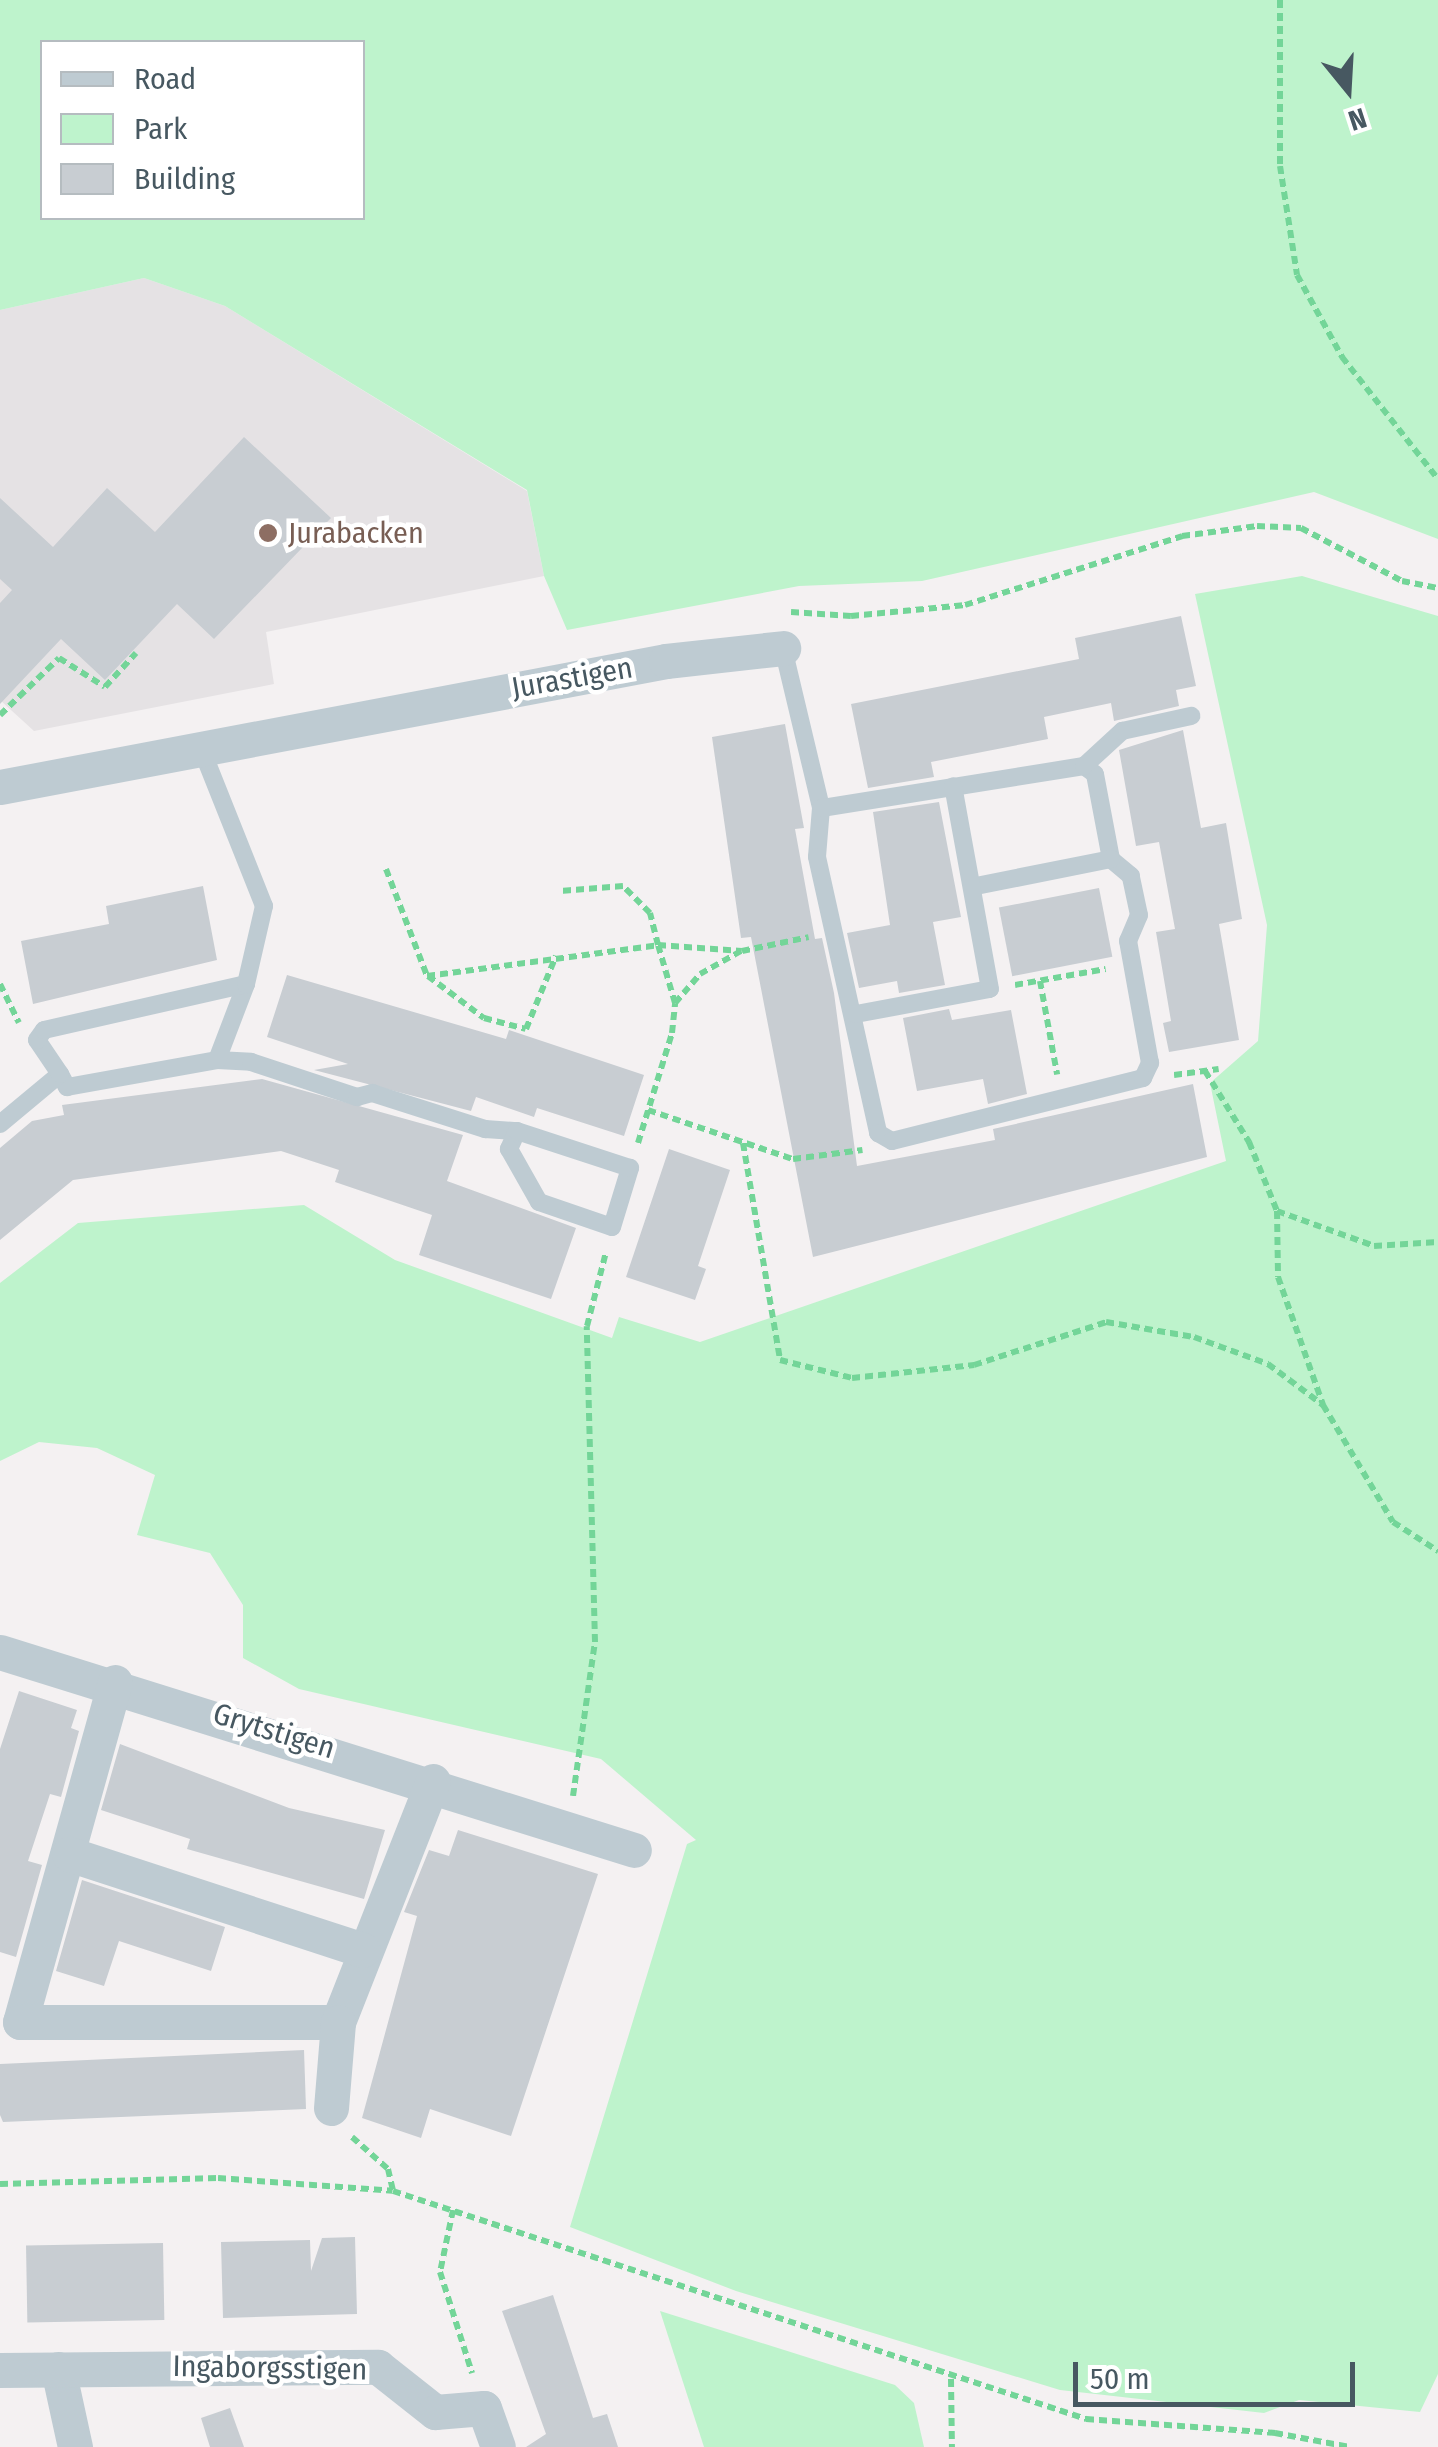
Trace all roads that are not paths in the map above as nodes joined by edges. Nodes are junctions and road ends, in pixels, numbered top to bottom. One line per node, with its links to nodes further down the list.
1 (783, 648): 3 (street, Jurastigen); 7 (lane, Jurastigen)
2 (1192, 716): 4 (lane)
3 (201, 748): 5 (street, Jurastigen); 10 (lane)
4 (1084, 766): 6 (lane); 8 (lane)
5 (0, 786)
6 (952, 786): 7 (lane); 9 (lane)
7 (821, 808): 11 (lane, Jurastigen)
8 (1110, 860): 9 (lane); 11 (lane, Jurastigen)
9 (976, 886): 11 (lane)
10 (246, 984): 12 (lane); 13 (lane)
11 (856, 1014)
12 (217, 1060): 13 (lane); 15 (lane)
13 (60, 1074): 14 (lane)
14 (0, 1124)
15 (516, 1131): 15 (lane)
16 (0, 1652): 17 (street, Grytstigen)
17 (116, 1682): 18 (street, Grytstigen); 20 (street)
18 (433, 1781): 19 (street, Grytstigen); 21 (street)
19 (634, 1850)
20 (69, 1854): 21 (street); 23 (street)
21 (363, 1950): 22 (street)
22 (338, 2022): 23 (street); 24 (street)
23 (10, 2031)
24 (331, 2108)
25 (58, 2368): 26 (street, Ingaborgsstigen); 27 (street); 28 (street, Ingaborgsstigen)
26 (0, 2370)
27 (75, 2447)
28 (498, 2447)

